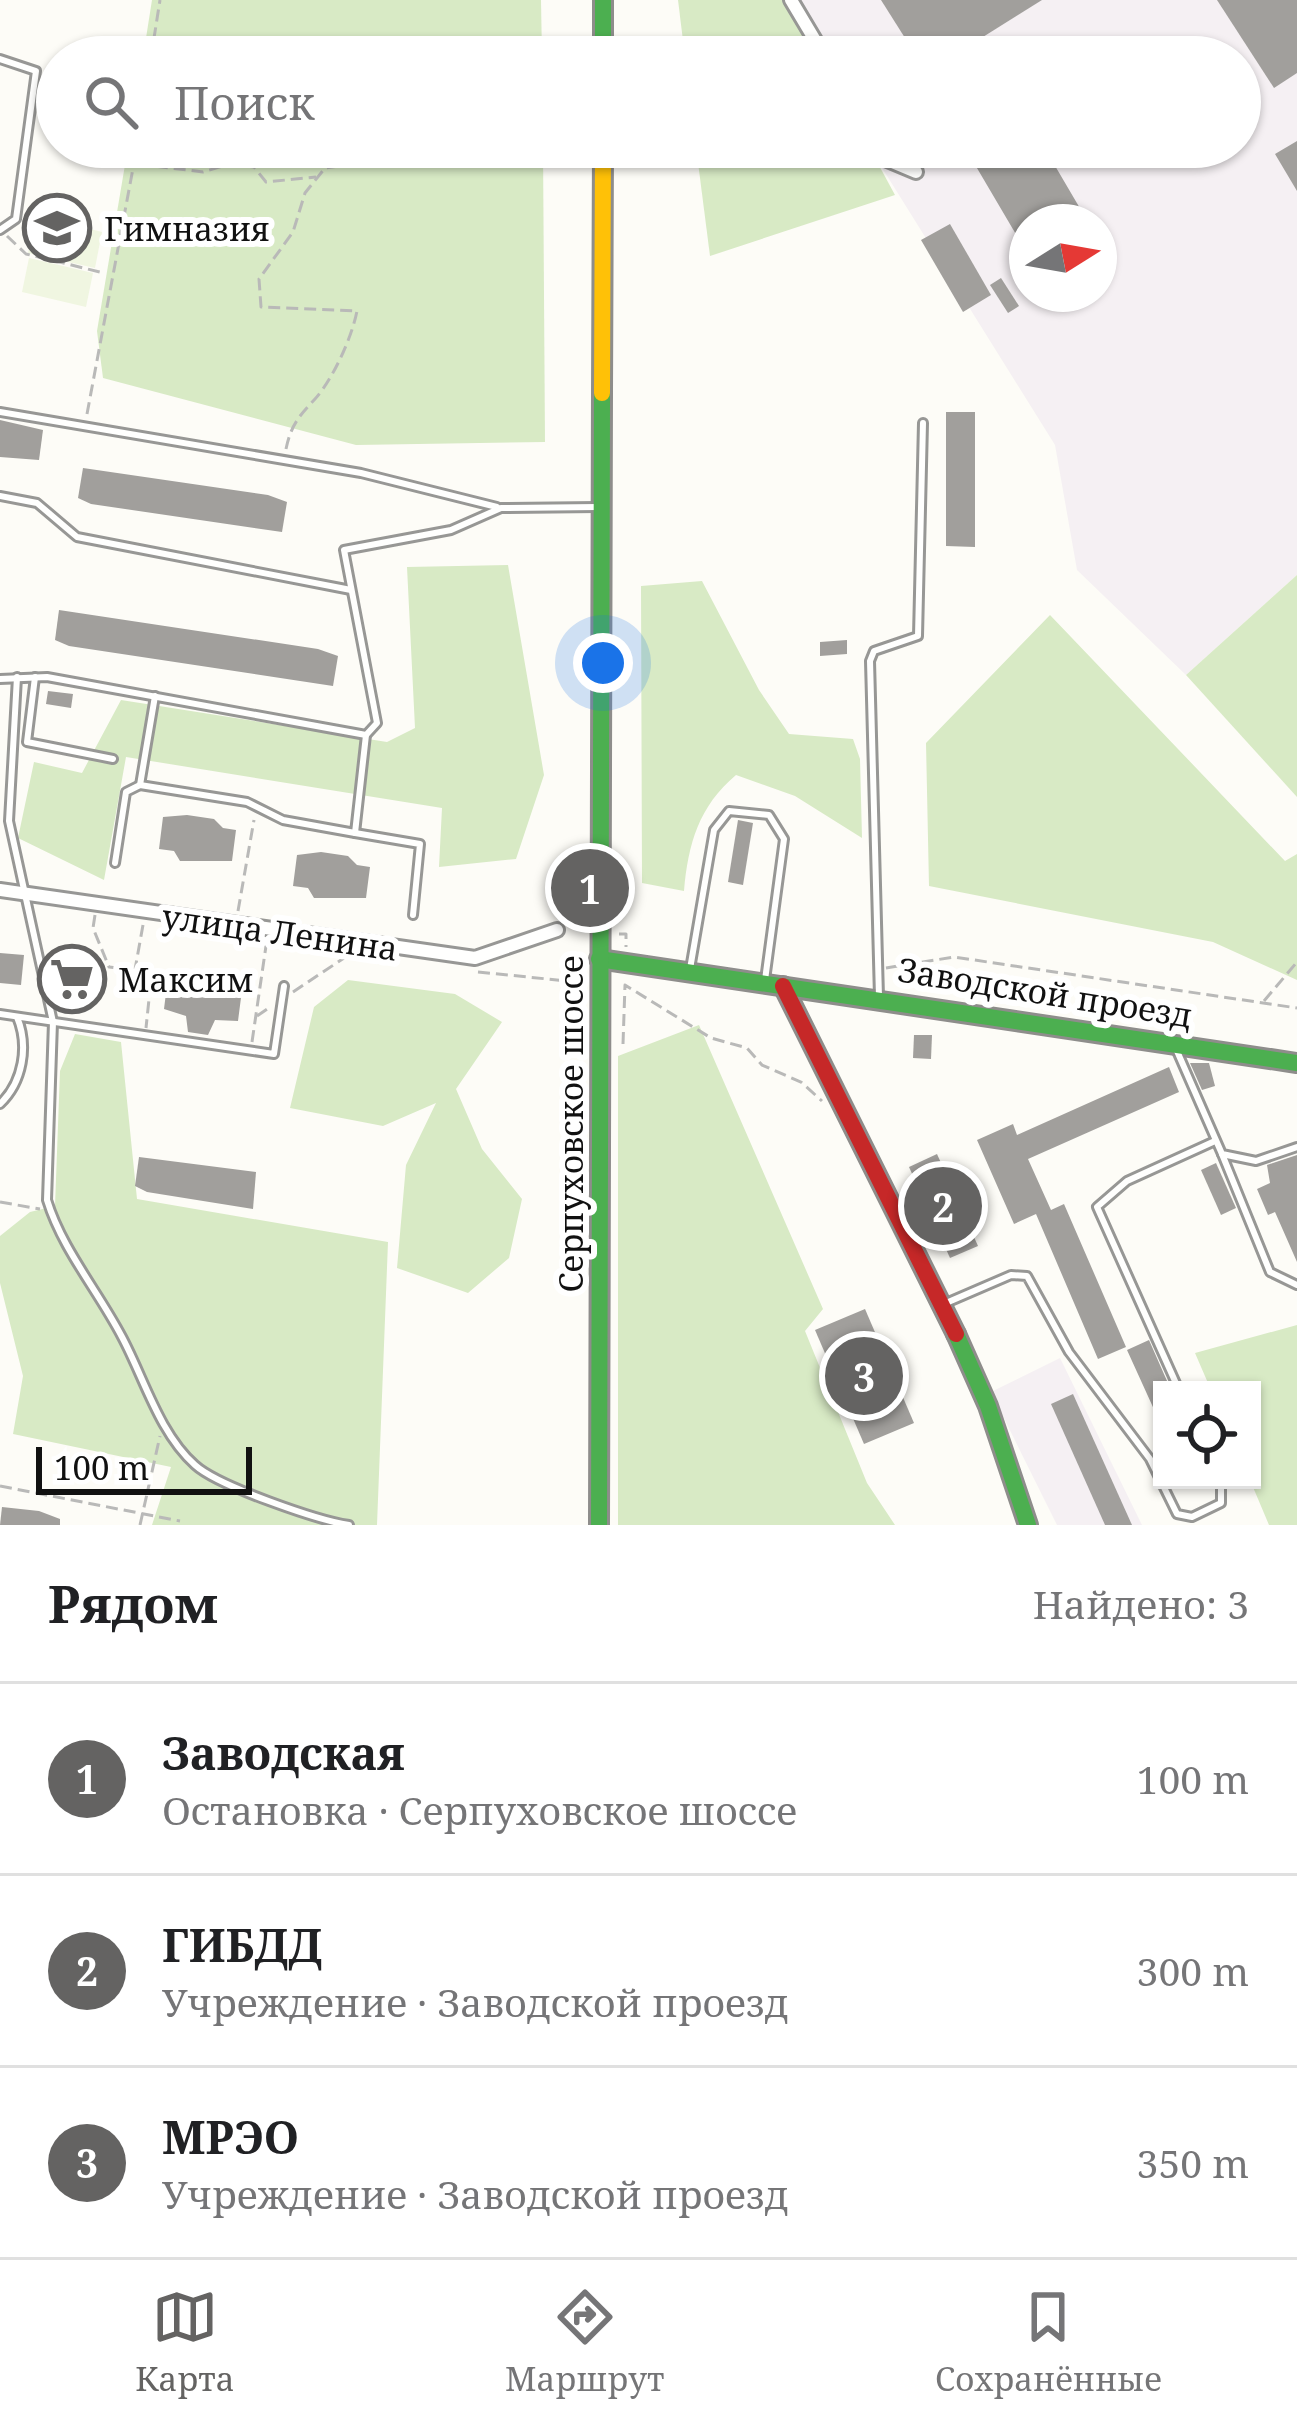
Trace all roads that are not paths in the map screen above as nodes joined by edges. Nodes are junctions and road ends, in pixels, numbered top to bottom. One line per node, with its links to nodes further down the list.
1 (603, 0): 3 (main road)
2 (791, 0): 4 (street)
3 (603, 36)
4 (812, 36)
5 (0, 59): 9 (lane)
6 (603, 168): 13 (main road, Серпуховское шоссе)
7 (906, 168): 8 (street)
8 (916, 172)
9 (1, 230)
10 (0, 412): 14 (lane)
11 (923, 423): 33 (lane)
12 (0, 496): 15 (lane)
13 (602, 507): 14 (lane); 29 (main road, Серпуховское шоссе)
14 (501, 508): 15 (lane)
15 (351, 590): 20 (lane)
16 (17, 676): 17 (lane); 18 (lane); 26 (lane)
17 (34, 676): 19 (lane); 21 (lane)
18 (0, 680)
19 (155, 696): 20 (lane); 22 (lane)
20 (366, 735): 23 (lane)
21 (113, 759)
22 (140, 785): 23 (lane); 24 (lane)
23 (355, 832): 27 (lane)
24 (115, 862)
25 (0, 890): 26 (street, улица Ленина)
26 (25, 894): 28 (street, улица Ленина); 36 (lane)
27 (413, 915)
28 (557, 930)
29 (599, 959): 30 (main road, Заводской проезд); 50 (main road, Серпуховское шоссе)
30 (690, 972): 31 (main road, Заводской проезд); 31 (lane)
31 (774, 985): 33 (main road, Заводской проезд); 44 (main road)
32 (284, 986): 36 (lane)
33 (879, 997): 37 (main road, Заводской проезд)
34 (0, 1015): 35 (lane)
35 (17, 1017): 36 (lane); 39 (lane)
36 (53, 1022): 49 (lane)
37 (1173, 1042): 38 (main road, Заводской проезд); 40 (lane)
38 (1297, 1063)
39 (0, 1104)
40 (1215, 1141): 42 (lane); 45 (lane)
41 (1297, 1147): 42 (lane)
42 (1222, 1154): 43 (lane)
43 (1297, 1285)
44 (943, 1304): 46 (lane); 51 (main road)
45 (1175, 1381)
46 (1153, 1465)
47 (1165, 1489): 48 (lane)
48 (1221, 1489)
49 (349, 1525)
50 (599, 1525)
51 (1028, 1525)

